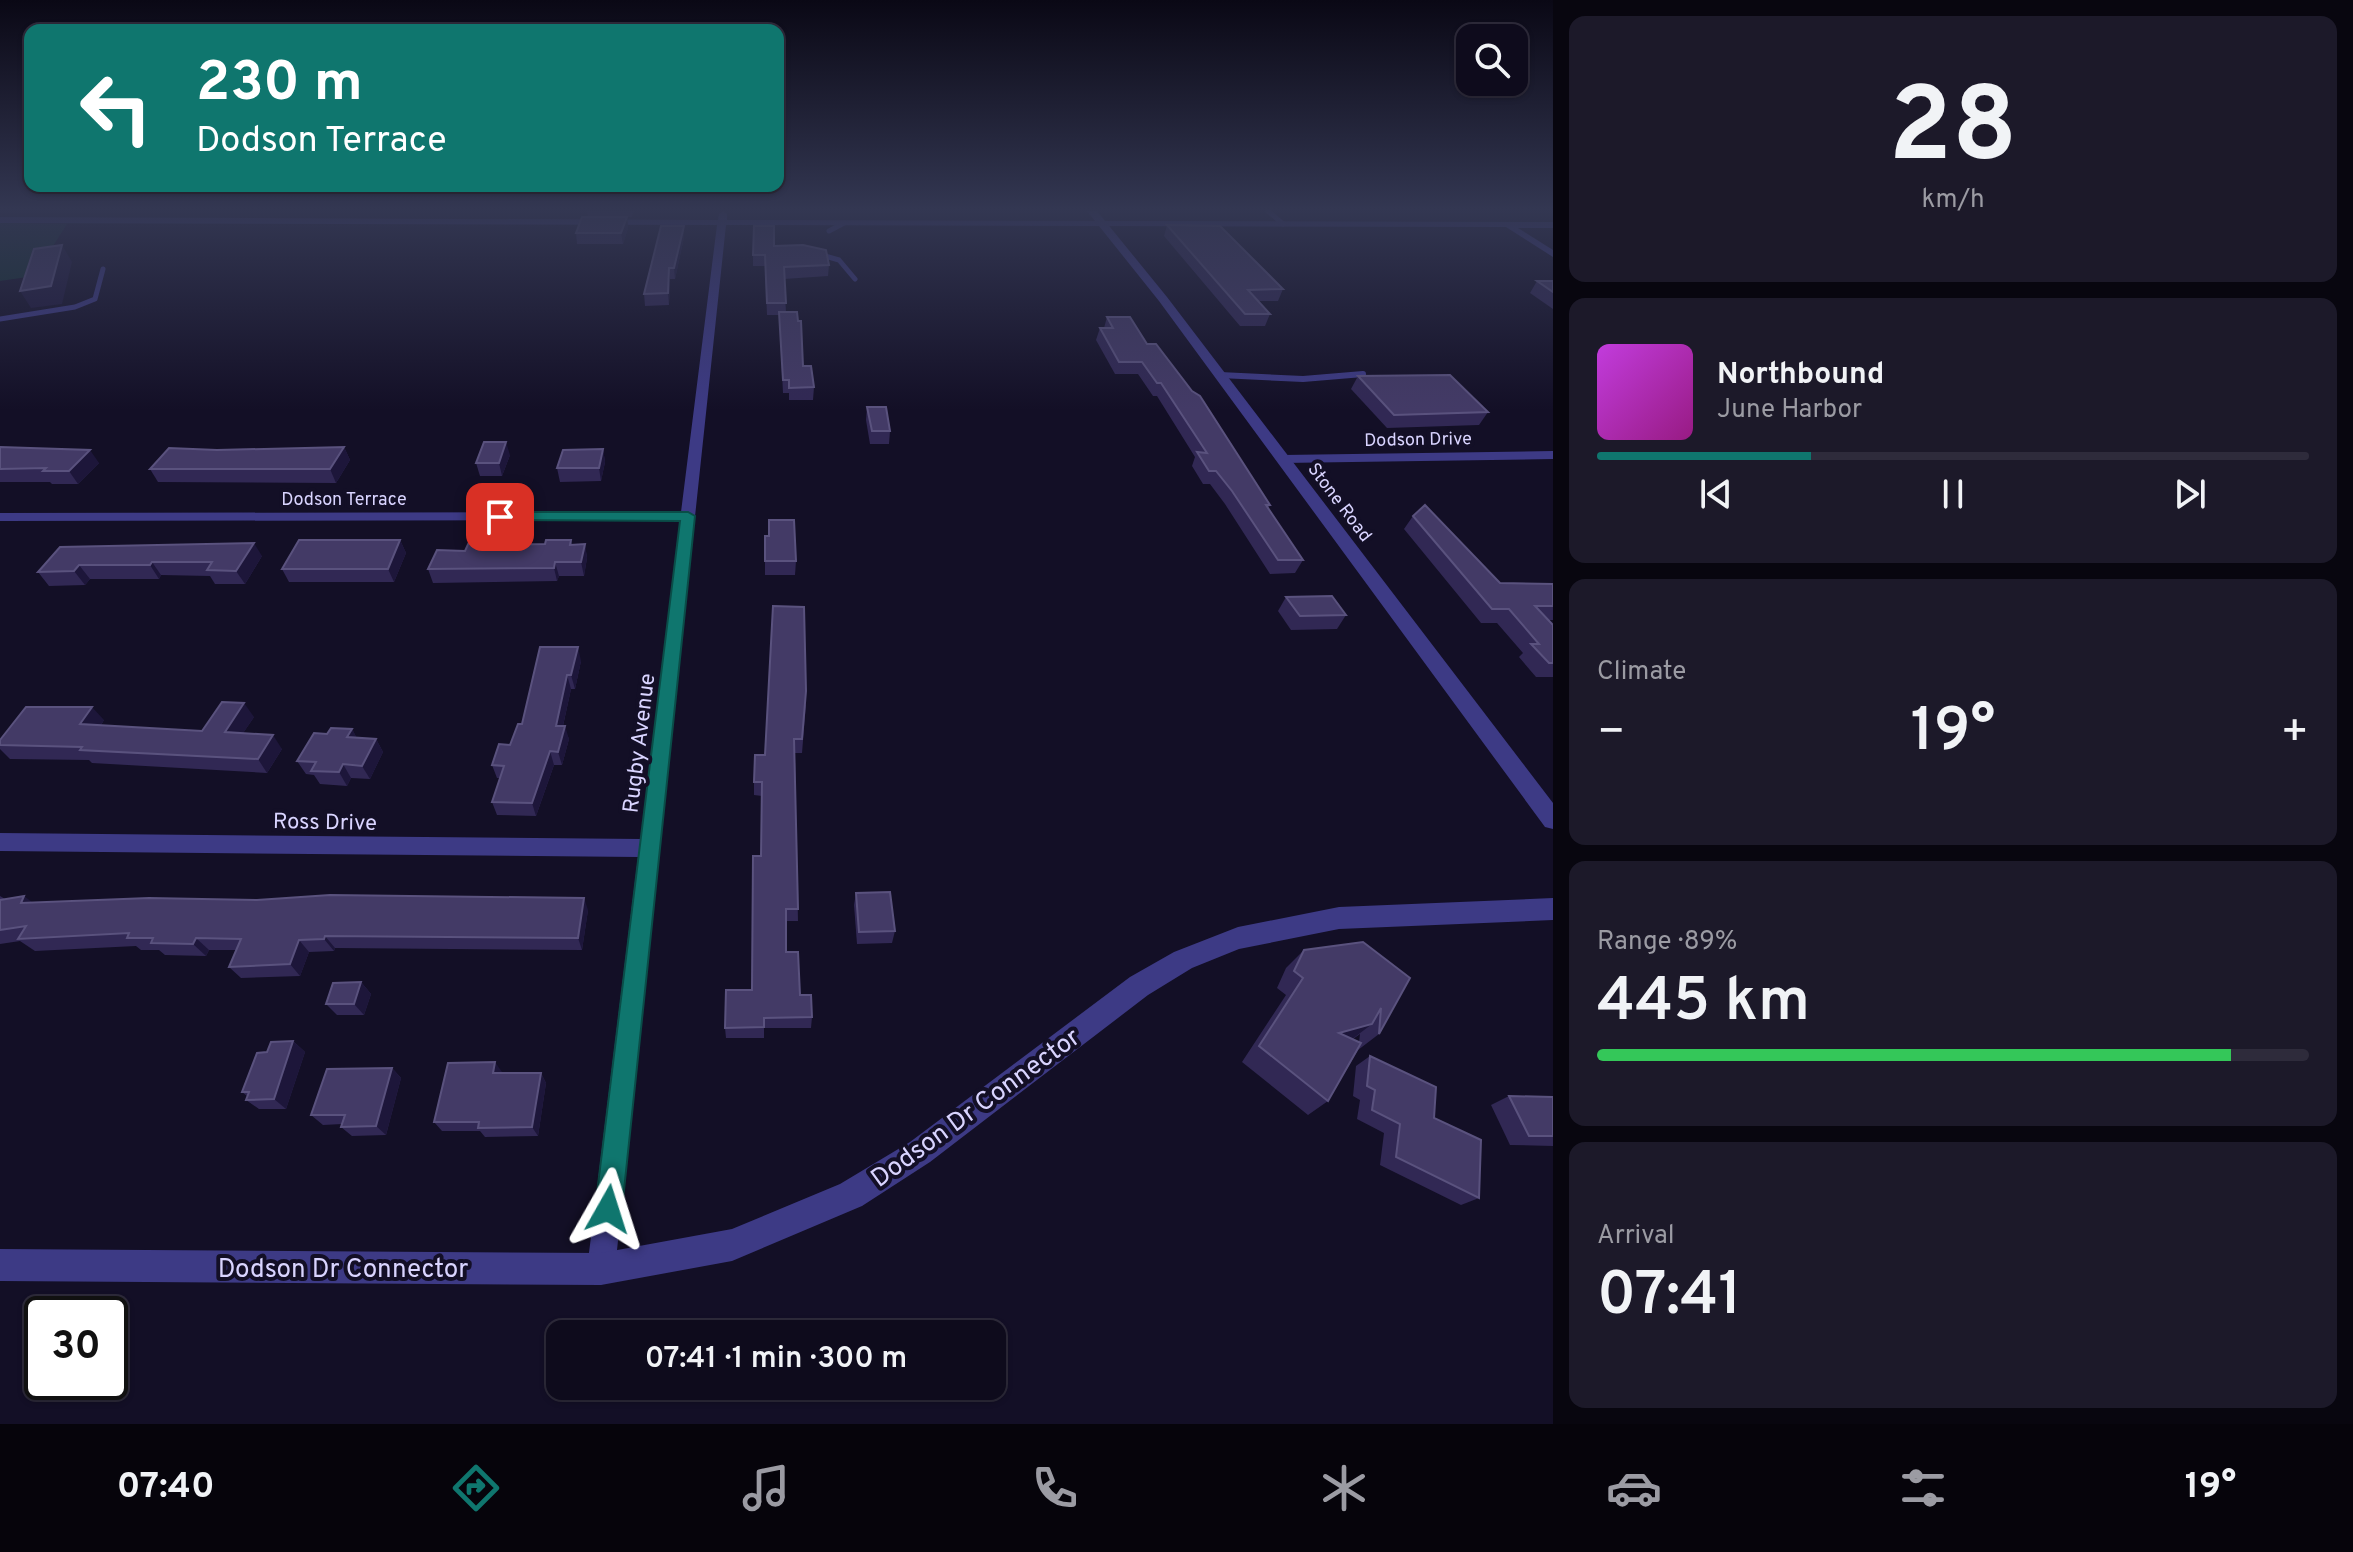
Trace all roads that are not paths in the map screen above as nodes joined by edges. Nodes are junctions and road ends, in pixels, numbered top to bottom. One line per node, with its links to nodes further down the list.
1 (101, 277): 4 (lane)
2 (716, 277): 9 (street, Rugby Avenue)
3 (1145, 277): 6 (street, Stone Road)
4 (0, 319)
5 (1363, 374): 6 (lane)
6 (1220, 375): 8 (street, Stone Road)
7 (1553, 455): 8 (street, Dodson Drive)
8 (1283, 459): 11 (street, Stone Road)
9 (688, 516): 10 (street, Dodson Terrace); 13 (street, Rugby Avenue)
10 (0, 517)
11 (1553, 820)
12 (0, 842): 13 (street, Ross Drive)
13 (650, 848): 16 (street, Rugby Avenue)
14 (1553, 909): 16 (street, Dodson Dr Connector)
15 (0, 1265): 16 (street, Dodson Dr Connector)
16 (601, 1269)

